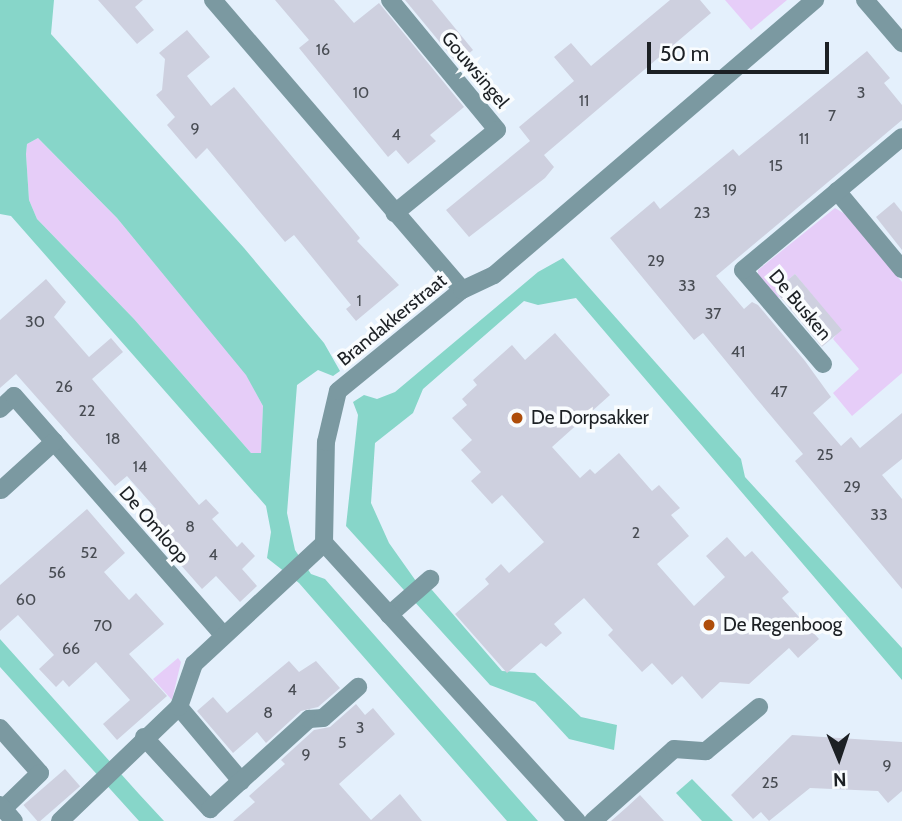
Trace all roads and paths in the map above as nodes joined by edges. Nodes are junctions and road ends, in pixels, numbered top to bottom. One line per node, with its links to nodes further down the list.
1 (213, 0): 8 (street)
2 (390, 0): 8 (street, Gouwsingel)
3 (815, 0): 10 (street, Brandakkerstraat)
4 (865, 0): 5 (street)
5 (902, 43)
6 (902, 137): 7 (street, De Busken)
7 (837, 191): 9 (street); 11 (street, De Busken)
8 (395, 214): 10 (street)
9 (902, 269)
10 (461, 290): 15 (street, Brandakkerstraat)
11 (823, 364)
12 (0, 409): 13 (street, De Omloop)
13 (54, 442): 14 (street); 18 (street, De Omloop)
14 (1, 490)
15 (324, 543): 17 (street); 18 (street)
16 (430, 579): 17 (street)
17 (389, 615): 27 (street)
18 (223, 635): 20 (street)
19 (358, 688): 24 (street)
20 (179, 707): 23 (street); 24 (street)
21 (759, 707): 28 (street)
22 (0, 728): 25 (street)
23 (144, 737): 24 (street); 26 (street)
24 (241, 781)
25 (6, 811)
26 (60, 821)
27 (577, 821)
28 (593, 821)

